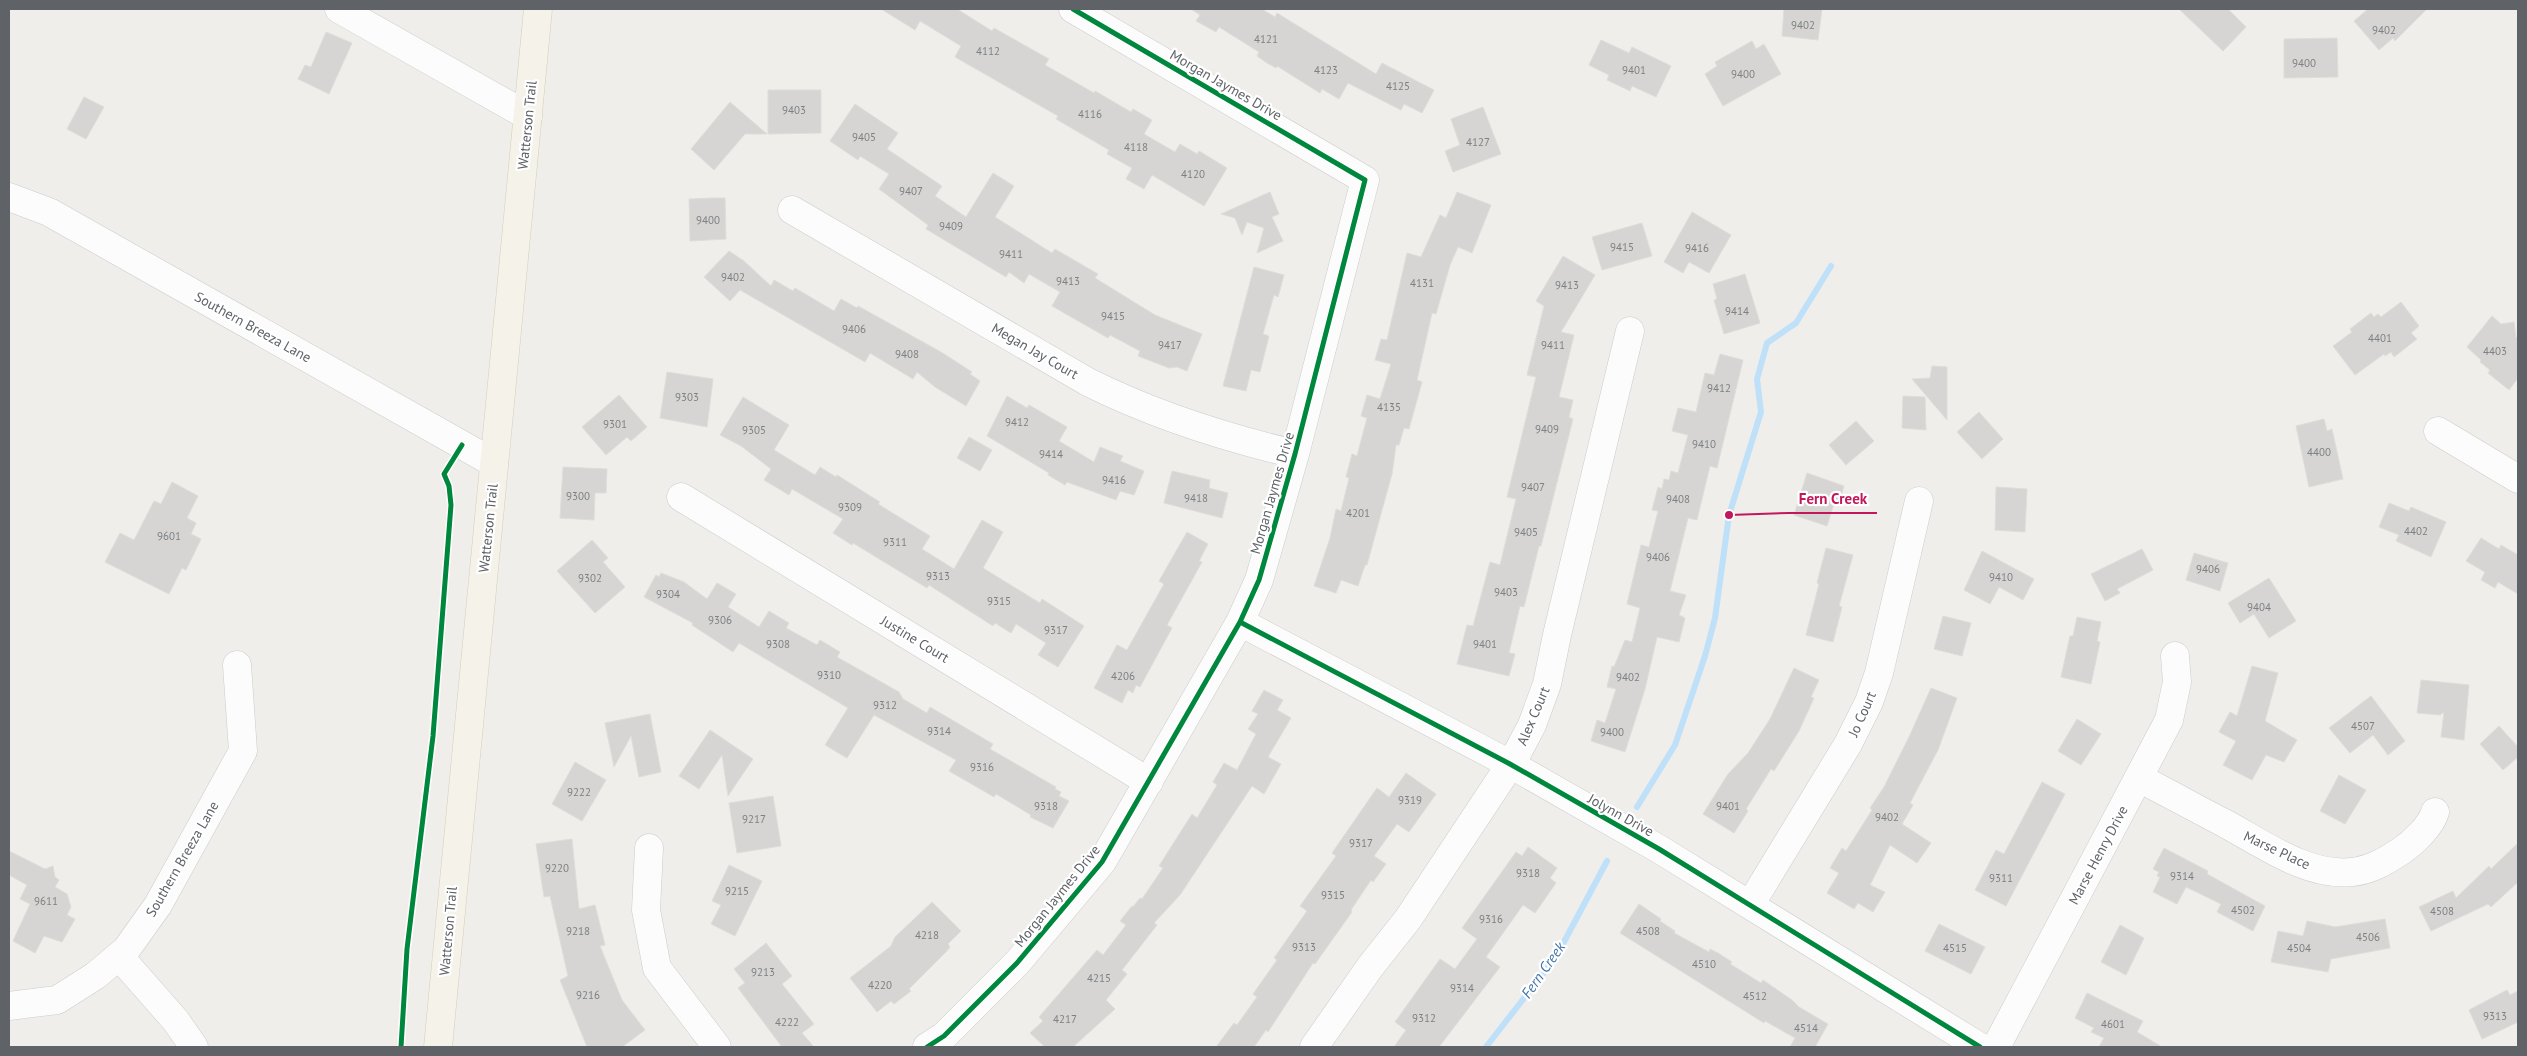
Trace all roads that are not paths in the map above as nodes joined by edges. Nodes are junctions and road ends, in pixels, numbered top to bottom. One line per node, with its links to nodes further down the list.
1 (340, 9): 4 (street)
2 (538, 9): 4 (main road, Watterson Trail)
3 (1073, 9): 9 (street, Morgan Jaymes Drive)
4 (528, 116): 10 (main road, Watterson Trail)
5 (9, 197): 10 (street, Southern Breeza Lane)
6 (792, 210): 9 (street, Megan Jay Court)
7 (1630, 331): 17 (street, Alex Court)
8 (2438, 431): 11 (street)
9 (1295, 454): 14 (street, Morgan Jaymes Drive)
10 (494, 463): 26 (main road, Watterson Trail)
11 (2518, 479)
12 (681, 497): 19 (street, Justine Court)
13 (1919, 501): 22 (street, Jo Court)
14 (1240, 622): 17 (street, Jolynn Drive); 19 (street, Morgan Jaymes Drive)
15 (2176, 656): 18 (street, Marse Henry Drive)
16 (237, 665): 23 (street, Southern Breeza Lane)
17 (1510, 764): 22 (street, Jolynn Drive); 29 (street, Alex Court)
18 (2139, 778): 20 (street, Marse Place); 31 (street, Marse Henry Drive)
19 (1149, 782): 28 (street, Morgan Jaymes Drive)
20 (2434, 812)
21 (649, 848): 27 (street)
22 (1750, 905): 30 (street, Jolynn Drive)
23 (119, 956): 24 (street, Southern Breeza Lane); 25 (street)
24 (9, 1006)
25 (194, 1047)
26 (438, 1047)
27 (717, 1047)
28 (927, 1047)
29 (1314, 1047)
30 (1980, 1047)
31 (1996, 1047)

